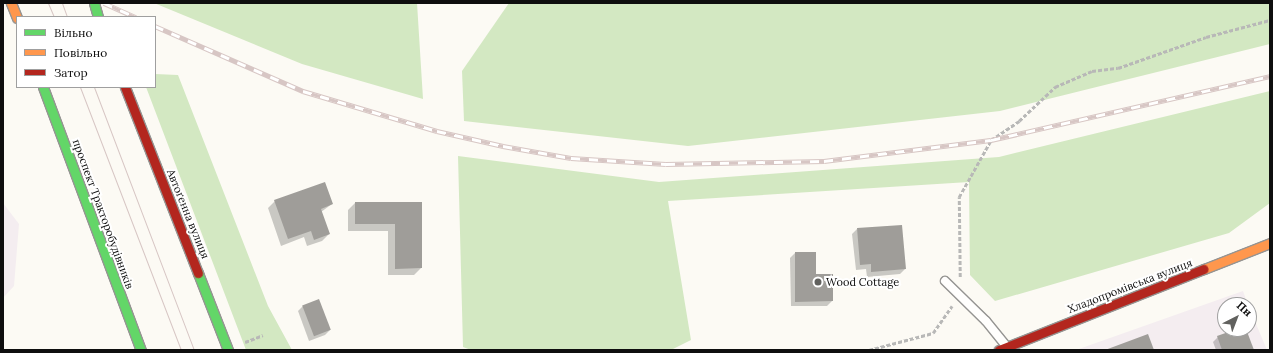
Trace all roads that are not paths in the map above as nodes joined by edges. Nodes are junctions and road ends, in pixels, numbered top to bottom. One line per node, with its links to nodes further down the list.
1 (11, 3): 3 (street)
2 (94, 3): 4 (street)
3 (16, 16)
4 (98, 16)
5 (43, 88): 10 (street, проспект Тракторобудівників)
6 (125, 88): 11 (street, Автоґенна вулиця)
7 (1270, 243): 9 (street, Хладопромівська вулиця)
8 (945, 281): 9 (lane)
9 (1003, 348)
10 (141, 350)
11 (228, 350)

